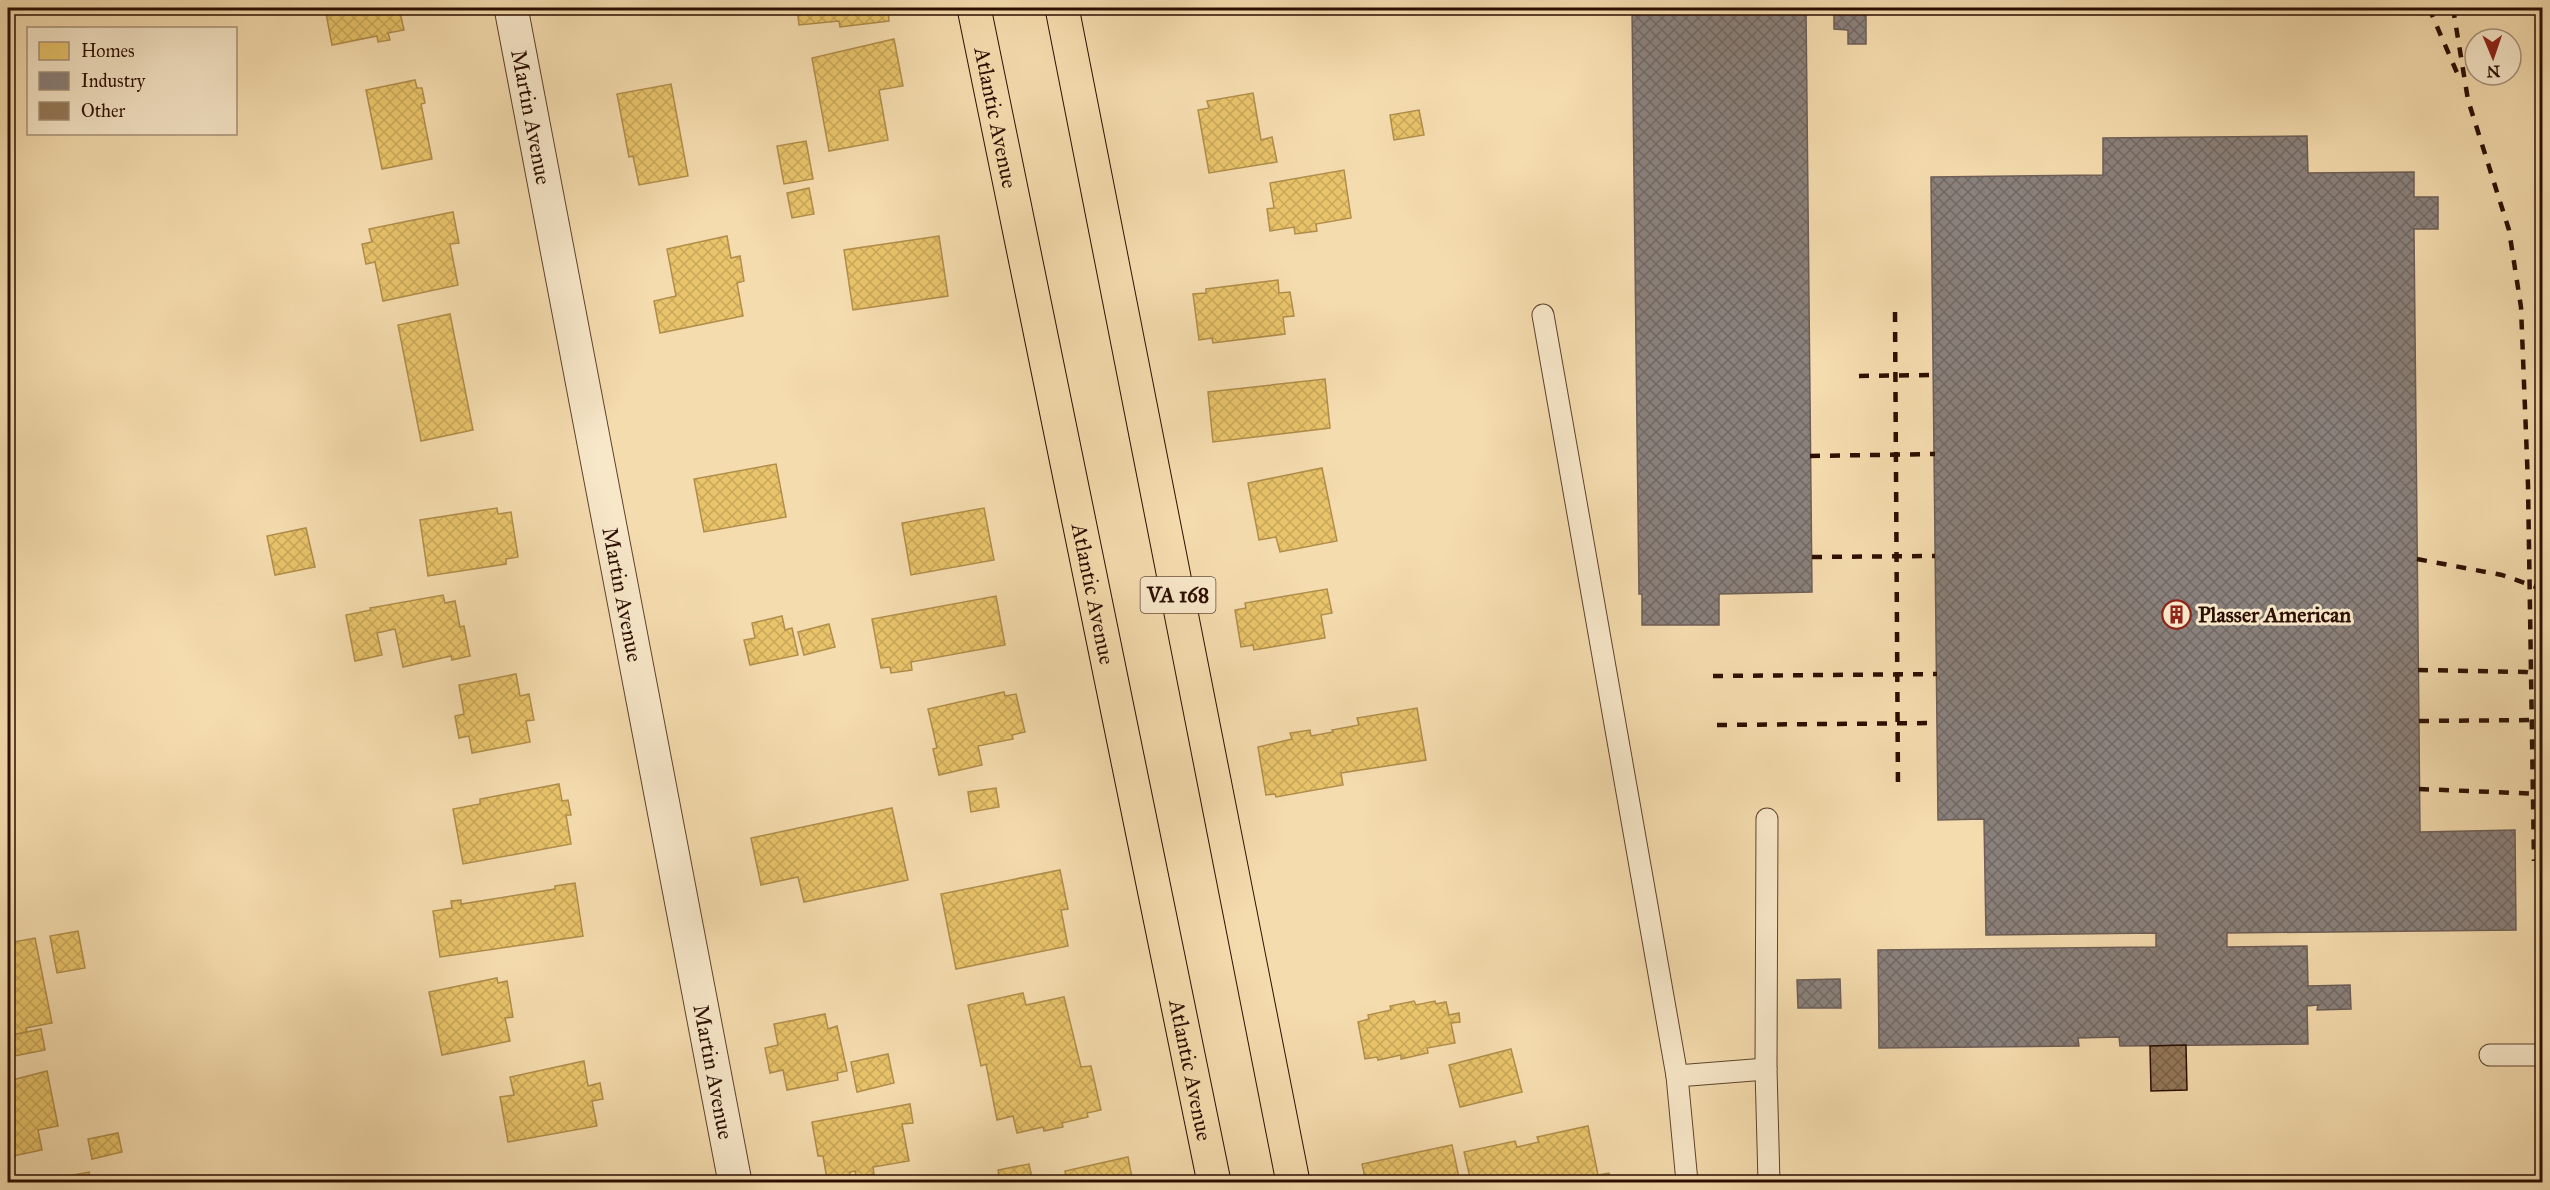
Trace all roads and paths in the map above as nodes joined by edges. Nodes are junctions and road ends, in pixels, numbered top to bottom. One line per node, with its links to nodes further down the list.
1 (512, 8): 10 (street, Martin Avenue)
2 (974, 8): 11 (main road, Atlantic Avenue)
3 (1062, 8): 12 (main road, VA 168)
4 (1543, 315): 9 (lane)
5 (1767, 819): 8 (lane)
6 (2490, 1055): 7 (lane)
7 (2542, 1055)
8 (1766, 1069): 9 (lane); 14 (lane)
9 (1677, 1076): 13 (lane)
10 (735, 1182)
11 (1214, 1182)
12 (1293, 1182)
13 (1687, 1182)
14 (1769, 1182)

